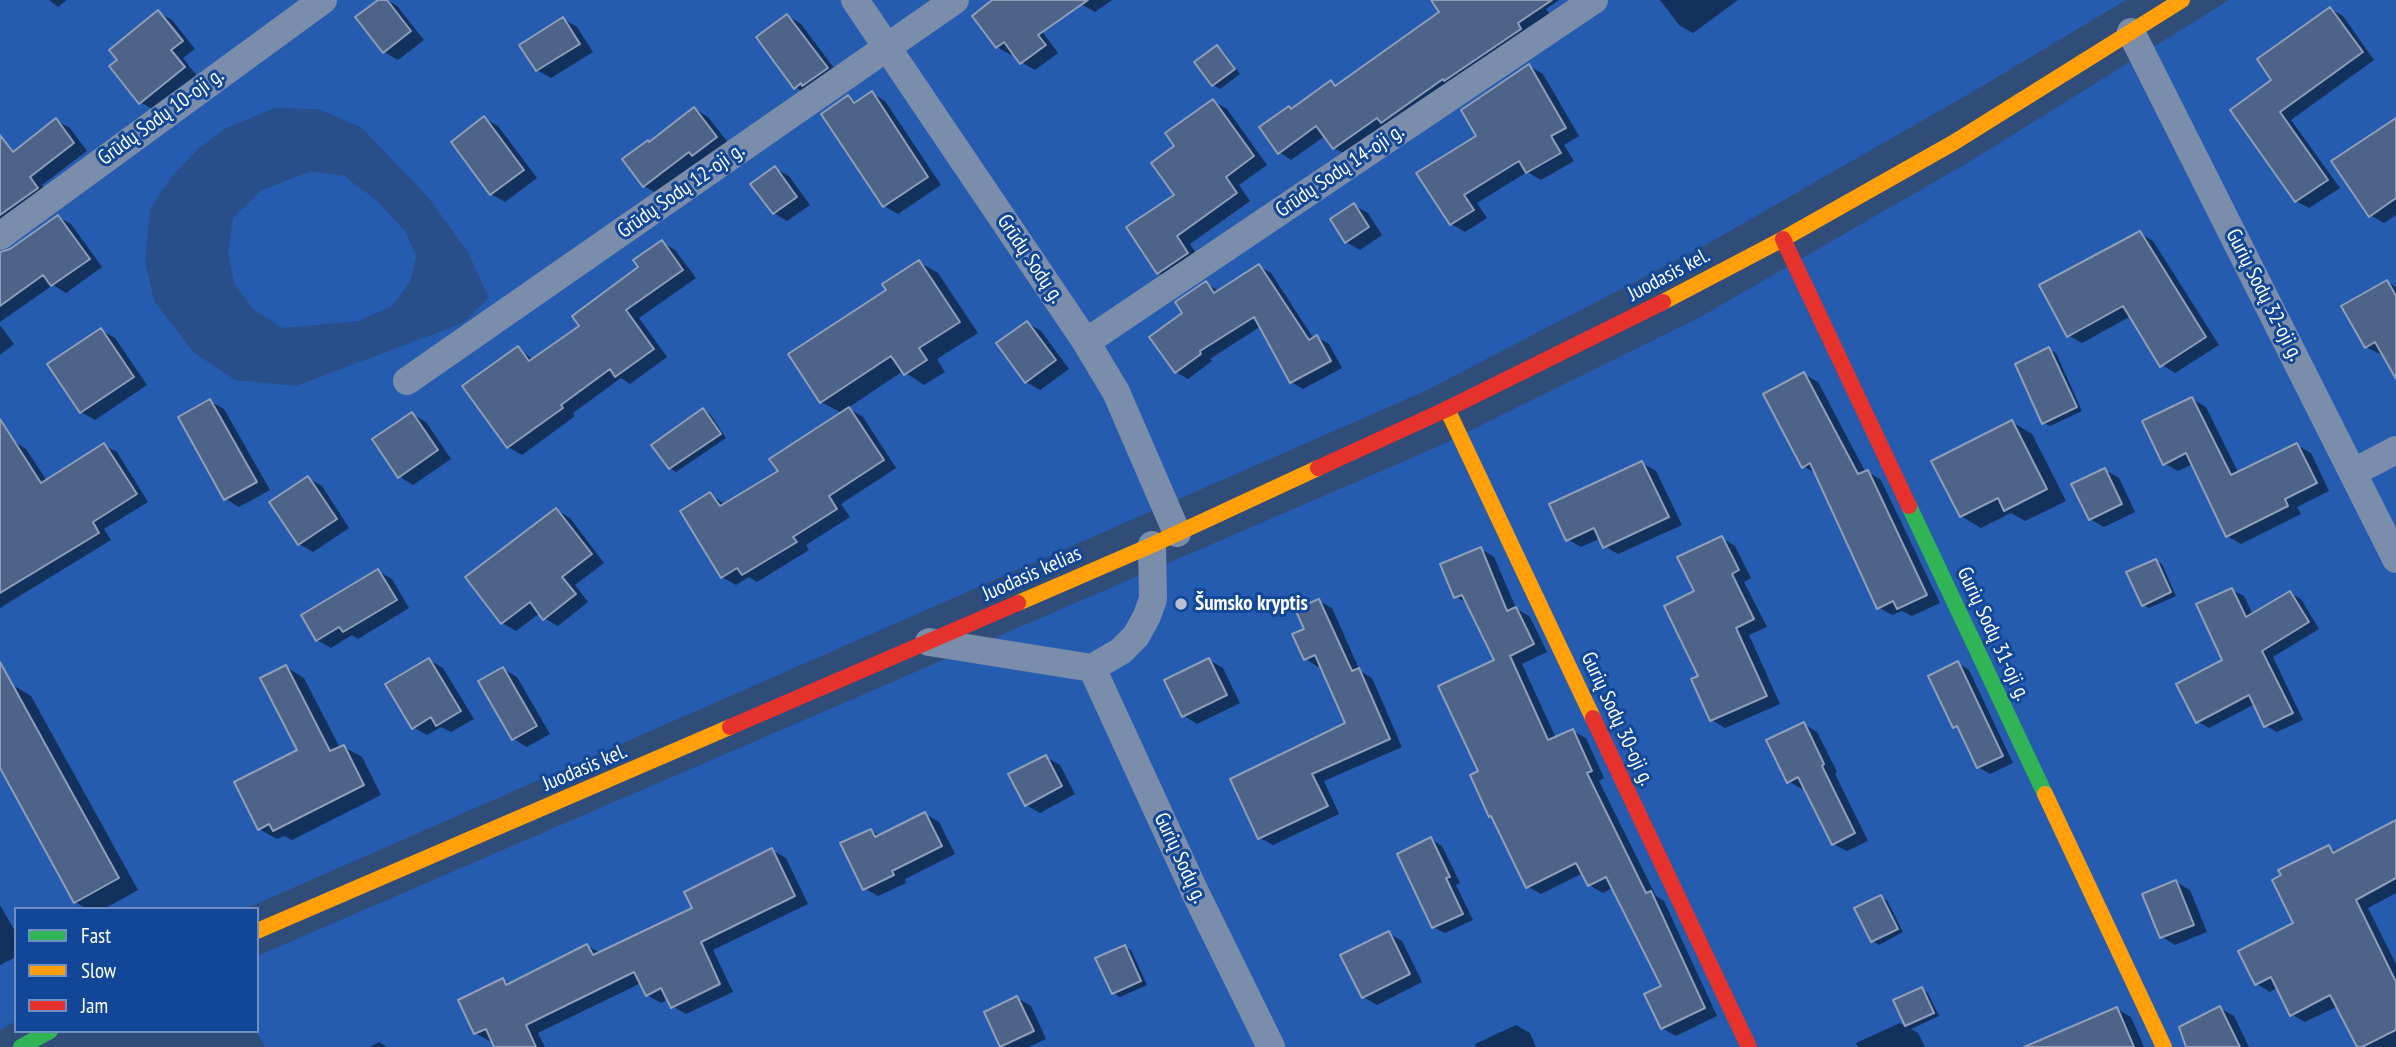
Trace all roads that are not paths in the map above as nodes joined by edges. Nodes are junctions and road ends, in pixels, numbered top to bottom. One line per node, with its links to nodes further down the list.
1 (323, 0): 8 (street, Grūdų Sodų 10-oji g.)
2 (855, 0): 7 (street, Grūdų Sodų g.)
3 (955, 0): 7 (street, Grūdų Sodų 12-oji g.)
4 (1594, 0): 10 (street, Grūdų Sodų 14-oji g.)
5 (2182, 0): 6 (main road, Juodasis kel.)
6 (2131, 32): 9 (main road, Juodasis kel.); 14 (street, Gurių Sodų 32-oji g.)
7 (887, 48): 10 (street, Grūdų Sodų g.); 11 (street, Grūdų Sodų 12-oji g.)
8 (0, 236)
9 (1783, 239): 12 (main road, Juodasis kel.); 24 (main road, Gurių Sodų 31-oji g.)
10 (1086, 342): 15 (street, Grūdų Sodų g.)
11 (407, 381)
12 (1447, 410): 15 (main road, Juodasis kel.); 23 (main road, Gurių Sodų 30-oji g.)
13 (2396, 450): 14 (street)
14 (2354, 472): 16 (street, Gurių Sodų 32-oji g.)
15 (1164, 539): 17 (main road, Juodasis kelias); 18 (street)
16 (2396, 559)
17 (929, 642): 18 (street); 19 (main road, Juodasis kel.)
18 (1093, 668): 22 (street, Gurių Sodų g.)
19 (259, 930)
20 (46, 1033): 21 (main road)
21 (21, 1047)
22 (1271, 1047)
23 (1749, 1047)
24 (2164, 1047)

